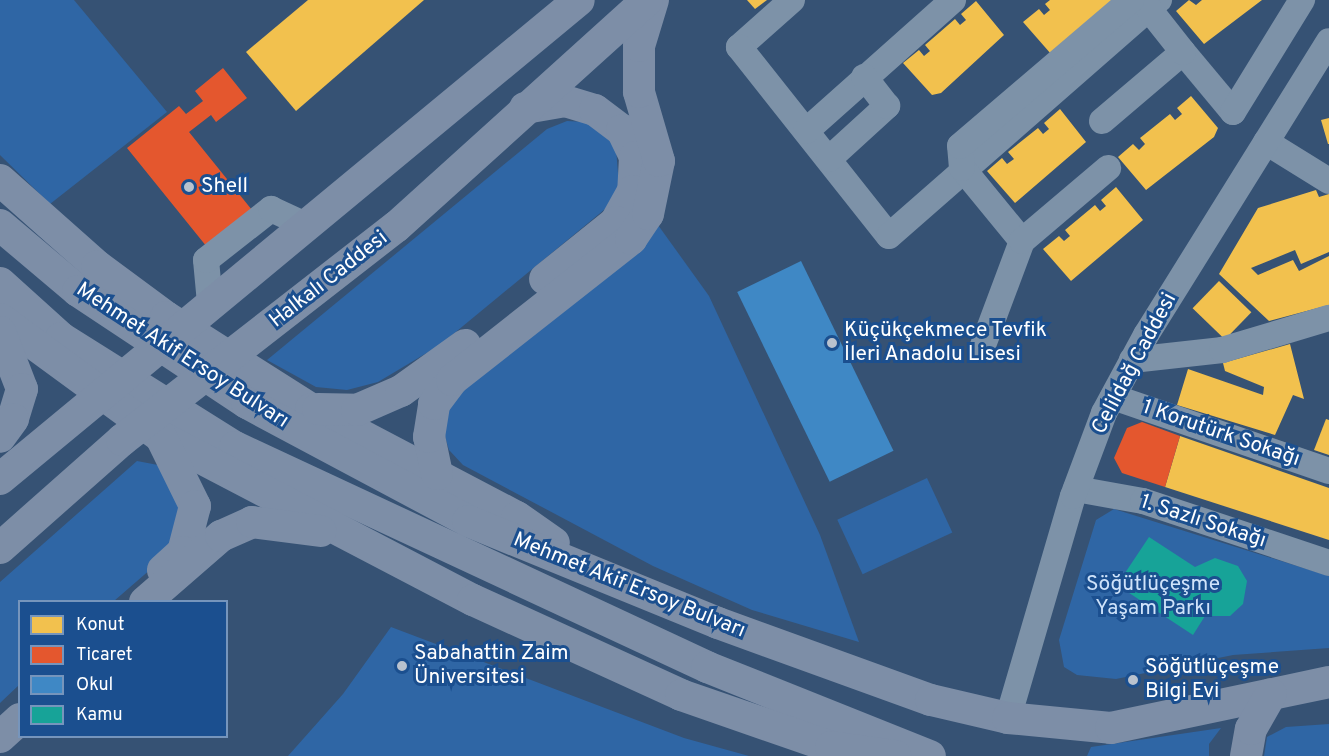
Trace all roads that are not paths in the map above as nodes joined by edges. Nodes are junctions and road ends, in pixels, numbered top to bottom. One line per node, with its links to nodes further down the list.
1 (647, 0): 14 (main road, Halkalı Caddesi)
2 (653, 0): 36 (main road)
3 (792, 0): 16 (street)
4 (927, 0): 11 (street)
5 (953, 0): 11 (street)
6 (1302, 0): 10 (street)
7 (1146, 3): 10 (street); 19 (street)
8 (570, 5): 37 (main road)
9 (1329, 41): 12 (street, Celildağ Caddesi)
10 (1183, 51): 15 (street)
11 (884, 59): 13 (street)
12 (1321, 66): 17 (street, Celildağ Caddesi)
13 (864, 77): 16 (street); 18 (street)
14 (525, 108): 32 (main road); 40 (main road, Halkalı Caddesi)
15 (1102, 121)
16 (806, 131): 18 (street)
17 (1266, 142): 22 (street); 30 (street, Celildağ Caddesi)
18 (829, 159): 19 (street)
19 (962, 168): 24 (street)
20 (1108, 168): 24 (street)
21 (0, 180): 32 (main road)
22 (1329, 181)
23 (0, 225): 42 (main road, Mehmet Akif Ersoy Bulvarı)
24 (1022, 241): 29 (street)
25 (0, 283): 53 (main road, Mehmet Akif Ersoy Bulvarı)
26 (0, 319): 34 (main road)
27 (1327, 323): 30 (street)
28 (0, 332): 33 (main road)
29 (982, 348)
30 (1132, 360): 31 (street, Celildağ Caddesi)
31 (1113, 397): 35 (street, 1 Korutürk Sokağı); 38 (street, Celildağ Caddesi)
32 (311, 409): 36 (main road)
33 (0, 437)
34 (161, 437): 39 (main road); 43 (main road)
35 (1329, 471)
36 (437, 474): 42 (main road)
37 (0, 479)
38 (1076, 489): 41 (street, 1. Sazlı Sokağı); 49 (street, Celildağ Caddesi)
39 (348, 536): 44 (main road); 52 (main road)
40 (0, 548)
41 (1329, 563)
42 (599, 575): 49 (main road, Mehmet Akif Ersoy Bulvarı)
43 (130, 600)
44 (147, 600)
45 (1329, 682): 46 (main road, Mehmet Akif Ersoy Bulvarı)
46 (1271, 694): 49 (main road, Mehmet Akif Ersoy Bulvarı); 54 (main road)
47 (18, 702): 48 (main road)
48 (0, 718)
49 (1008, 718)
50 (18, 721): 51 (main road)
51 (0, 737)
52 (895, 756)
53 (930, 756)
54 (1246, 756)

